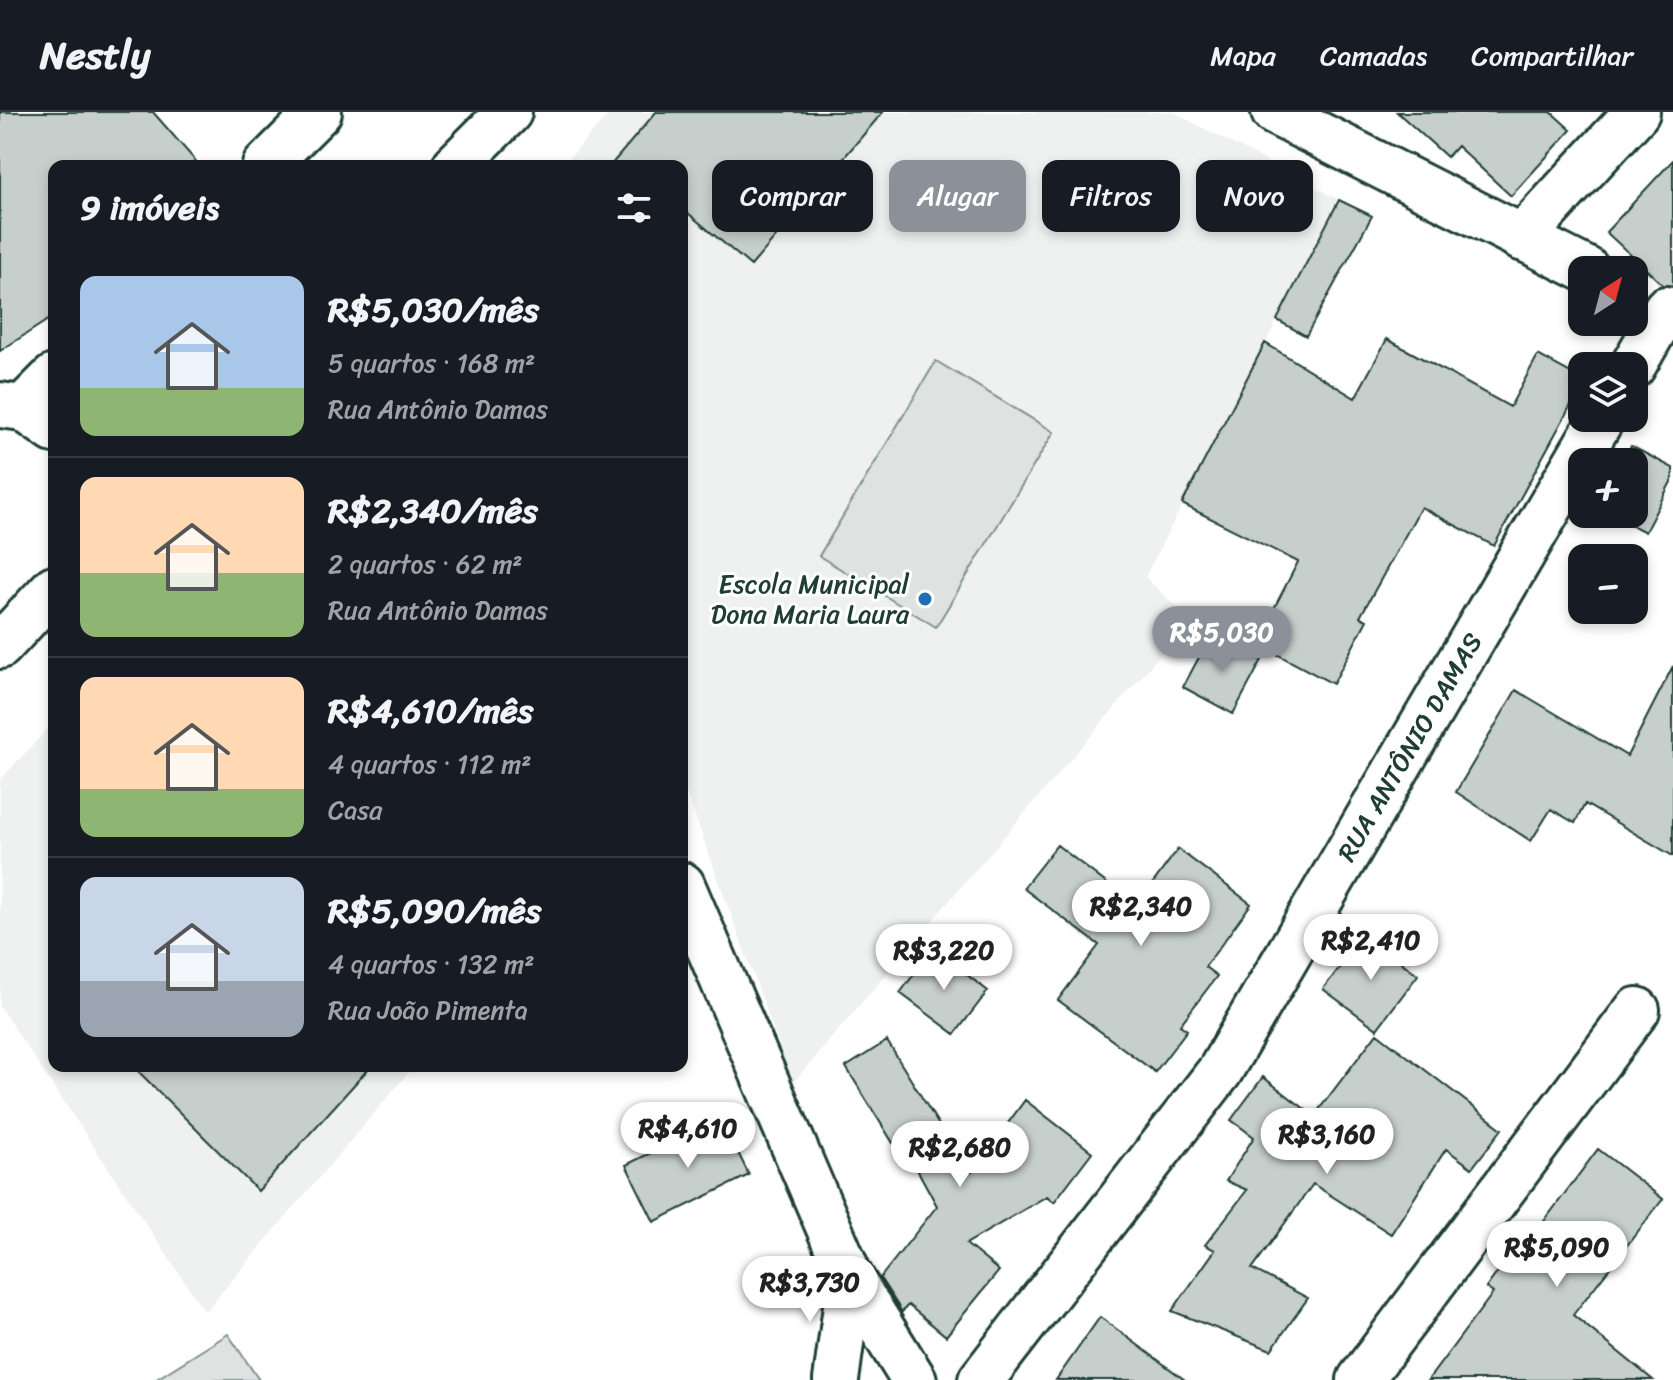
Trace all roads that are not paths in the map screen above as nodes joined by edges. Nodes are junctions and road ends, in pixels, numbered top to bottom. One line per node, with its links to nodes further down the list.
1 (319, 112): 5 (street)
2 (509, 112): 6 (street)
3 (1274, 112): 7 (street)
4 (1637, 112): 7 (street)
5 (271, 160)
6 (461, 160)
7 (1521, 238): 8 (street)
8 (1568, 261)
9 (1658, 305): 10 (street)
10 (1639, 352)
11 (48, 385): 12 (street)
12 (26, 415)
13 (1594, 432): 21 (street, RUA ANTÔNIO DAMAS)
14 (48, 594): 15 (street)
15 (0, 646)
16 (688, 899): 18 (street)
17 (1637, 1010): 22 (street)
18 (850, 1277): 19 (street); 20 (street)
19 (836, 1380)
20 (914, 1380)
21 (981, 1380)
22 (1360, 1380)

